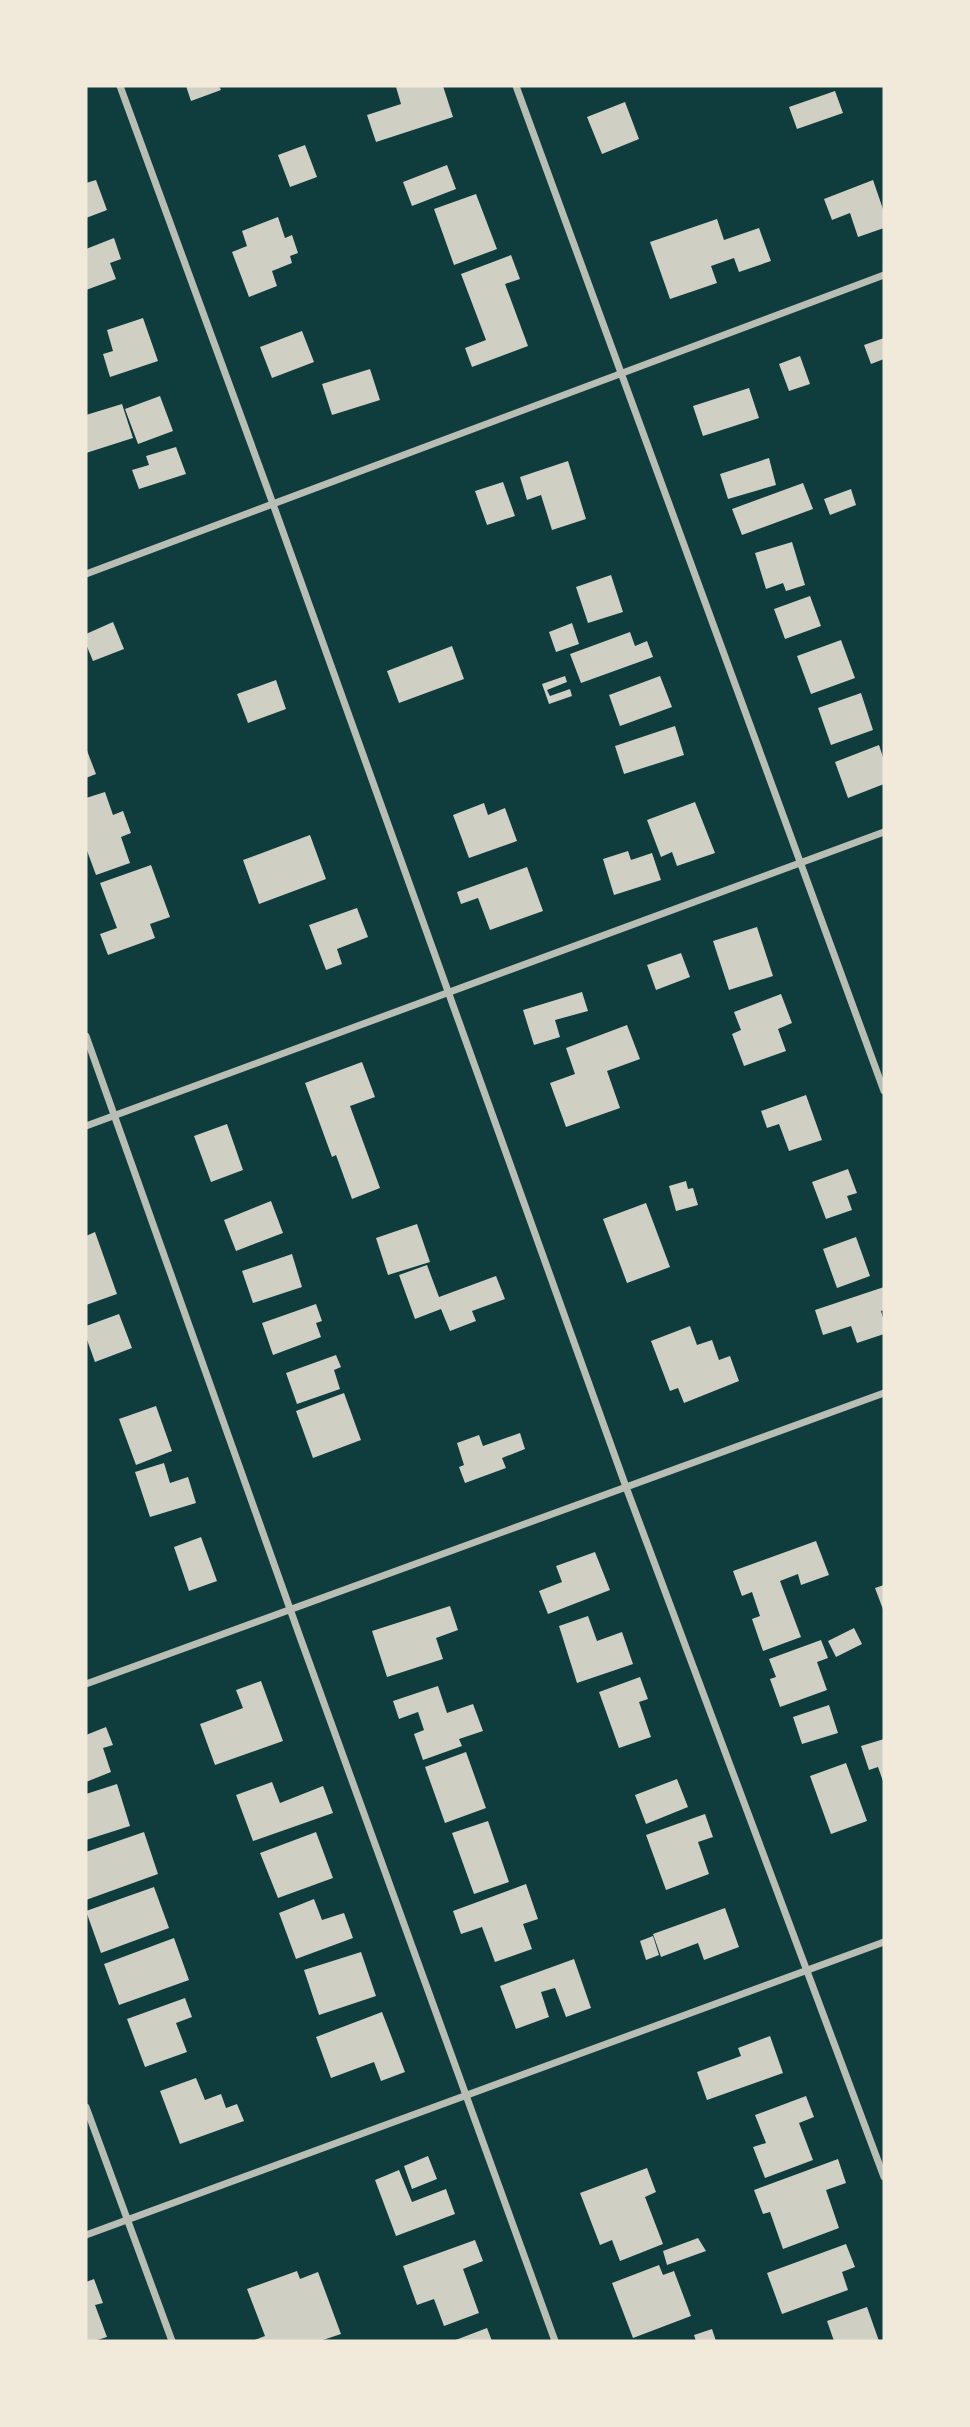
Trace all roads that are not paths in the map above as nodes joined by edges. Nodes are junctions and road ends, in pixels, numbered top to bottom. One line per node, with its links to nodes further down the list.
1 (120, 86): 5 (street)
2 (516, 86): 4 (street)
3 (884, 275): 4 (street)
4 (621, 374): 5 (street); 8 (street)
5 (274, 505): 6 (street); 9 (street)
6 (86, 574)
7 (884, 832): 8 (street)
8 (800, 863): 9 (street); 11 (street)
9 (449, 992): 12 (street); 15 (street)
10 (86, 1036): 12 (street)
11 (884, 1091)
12 (115, 1115): 13 (street); 16 (street)
13 (86, 1126)
14 (884, 1393): 15 (street)
15 (626, 1487): 16 (street); 19 (street)
16 (290, 1609): 17 (street); 20 (street)
17 (86, 1684)
18 (884, 1942): 19 (street)
19 (807, 1970): 20 (street); 22 (street)
20 (465, 2095): 23 (street); 26 (street)
21 (86, 2107): 23 (street)
22 (884, 2177)
23 (126, 2220): 24 (street); 25 (street)
24 (86, 2235)
25 (172, 2341)
26 (555, 2341)

